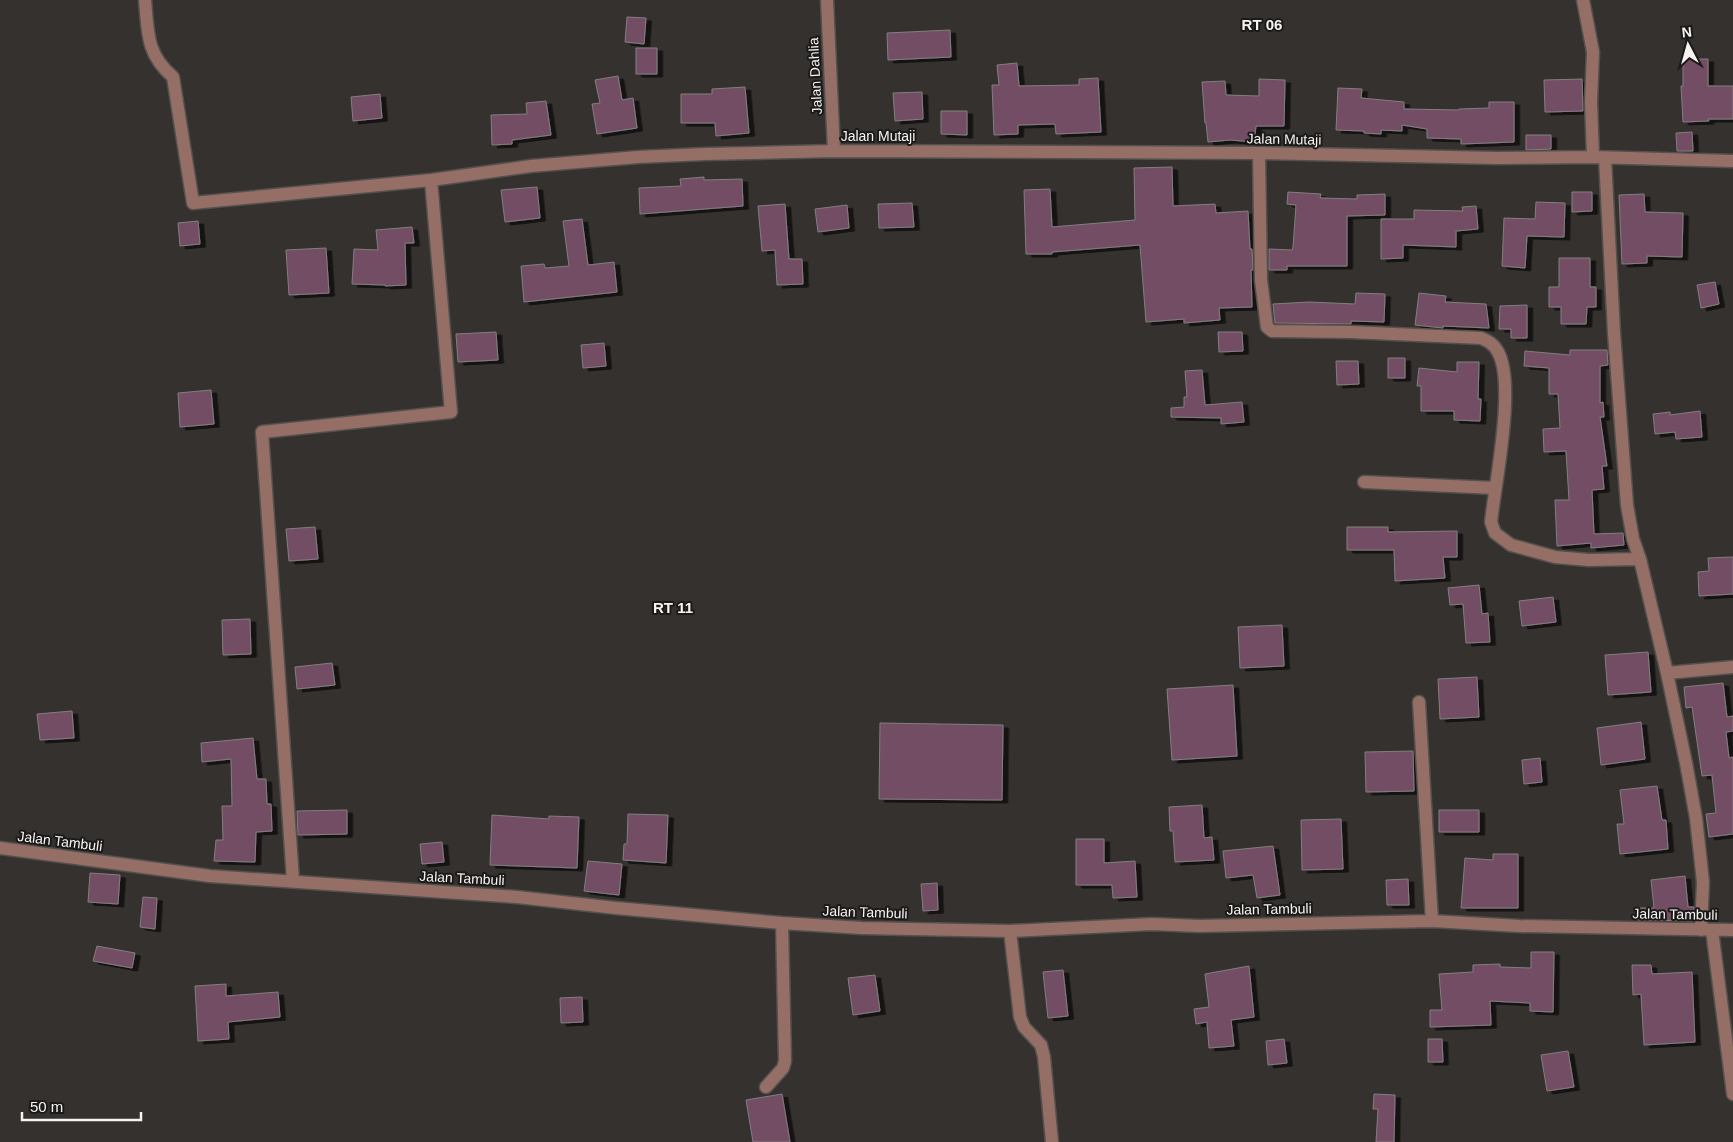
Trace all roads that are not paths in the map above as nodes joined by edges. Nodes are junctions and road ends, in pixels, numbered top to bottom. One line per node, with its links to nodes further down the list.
1 (145, 0): 8 (street, Jalan Mutaji)
2 (827, 0): 4 (street, Jalan Dahlia)
3 (1584, 0): 6 (street)
4 (834, 151): 5 (street, Jalan Mutaji); 8 (street, Jalan Mutaji)
5 (1259, 153): 6 (street, Jalan Mutaji); 10 (street)
6 (1599, 157): 7 (street, Jalan Mutaji); 11 (street)
7 (1733, 160)
8 (431, 180): 16 (street)
9 (1364, 482): 10 (street)
10 (1495, 488): 11 (street)
11 (1640, 559): 13 (street)
12 (1733, 667): 13 (street)
13 (1667, 672): 19 (street)
14 (1419, 702): 17 (street)
15 (0, 848): 16 (street, Jalan Tambuli)
16 (293, 880): 18 (street, Jalan Tambuli)
17 (1432, 920): 19 (street, Jalan Tambuli); 21 (street, Jalan Tambuli)
18 (782, 923): 21 (street, Jalan Tambuli); 22 (street)
19 (1706, 930): 20 (street, Jalan Tambuli); 23 (street)
20 (1733, 930)
21 (1010, 931): 24 (street)
22 (766, 1087)
23 (1733, 1094)
24 (1052, 1142)

